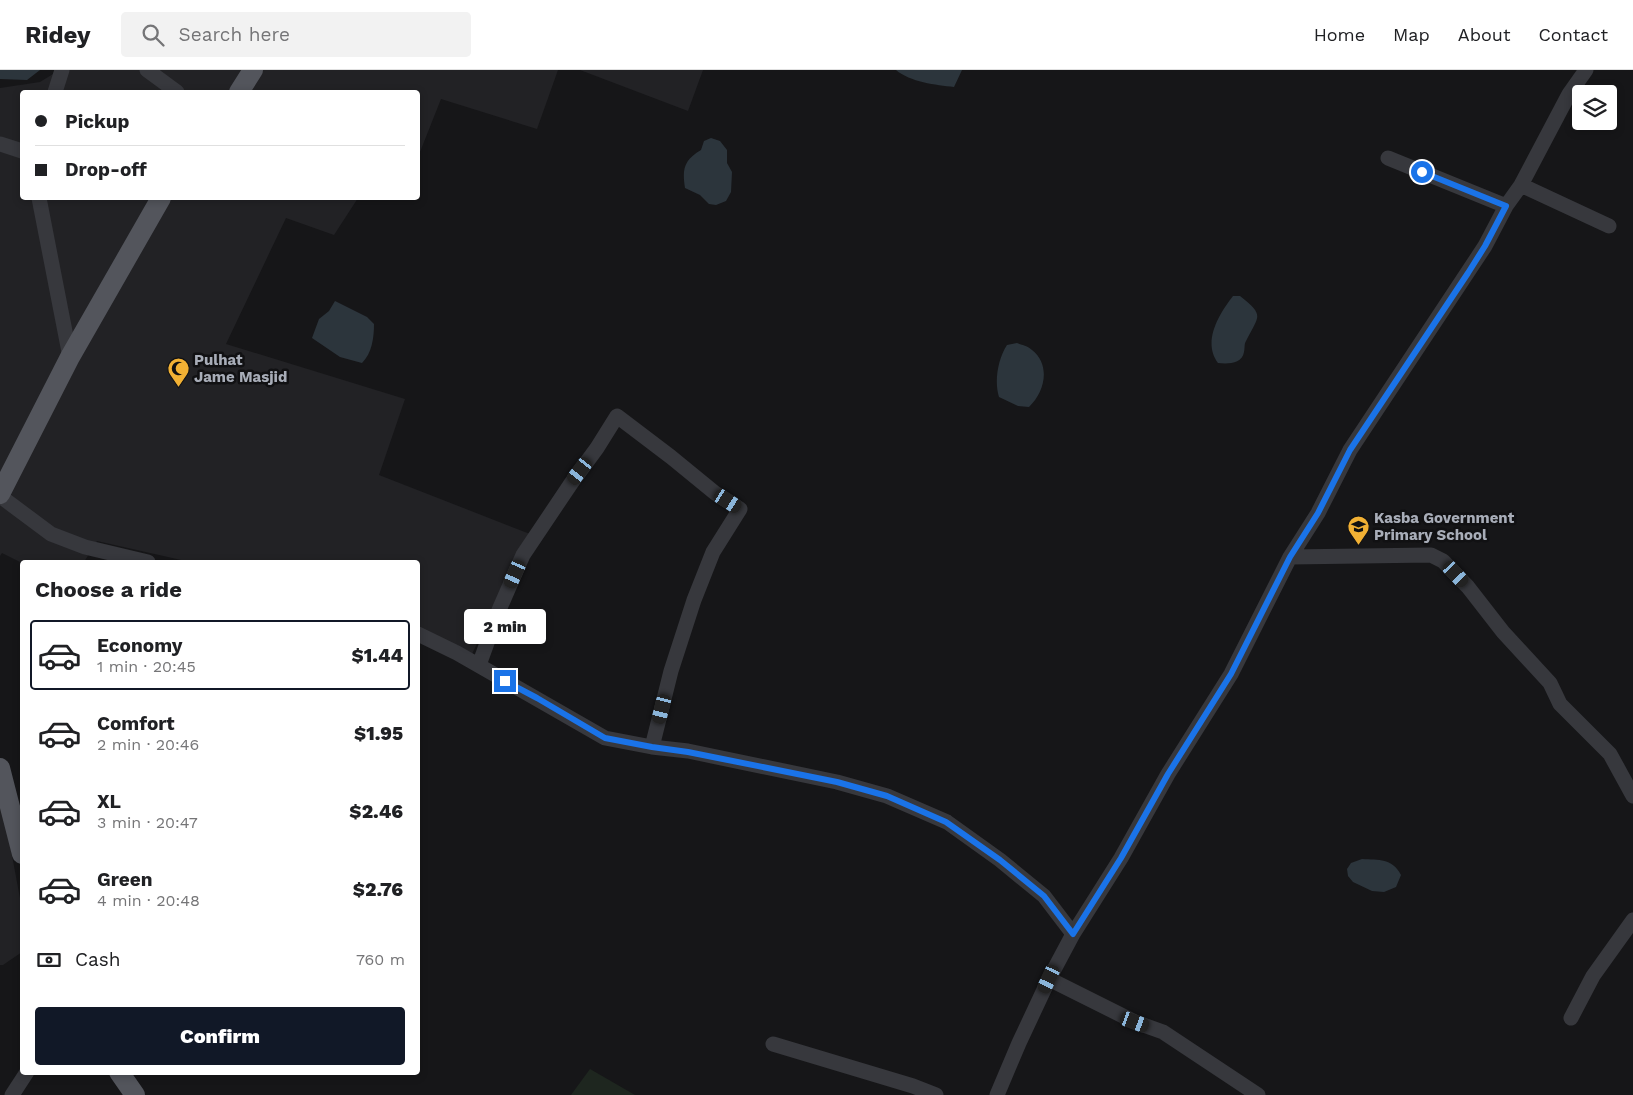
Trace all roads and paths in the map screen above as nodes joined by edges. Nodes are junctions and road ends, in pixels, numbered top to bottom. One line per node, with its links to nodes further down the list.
1 (62, 70): 5 (street)
2 (147, 70): 6 (street)
3 (253, 70): 7 (main road)
4 (1586, 70): 11 (street)
5 (56, 90)
6 (174, 90)
7 (240, 90)
8 (0, 144): 9 (street)
9 (20, 149)
10 (1388, 158): 14 (street)
11 (1521, 185): 14 (street); 15 (street)
12 (39, 200): 16 (street)
13 (160, 200): 16 (main road)
14 (1506, 206): 18 (street)
15 (1609, 226)
16 (70, 357): 17 (main road)
17 (0, 495): 19 (street)
18 (1290, 557): 24 (street); 27 (street)
19 (140, 560)
20 (420, 635): 21 (street)
21 (480, 665): 22 (street); 22 (street)
22 (652, 747): 27 (street)
23 (0, 768): 25 (main road)
24 (1633, 796)
25 (20, 846)
26 (1633, 920): 29 (street)
27 (1073, 934): 28 (street)
28 (1049, 979): 36 (street); 37 (street)
29 (1571, 1018)
30 (773, 1044): 35 (street)
31 (24, 1075): 33 (street)
32 (121, 1075): 34 (main road)
33 (12, 1095)
34 (135, 1095)
35 (936, 1095)
36 (997, 1095)
37 (1258, 1095)

